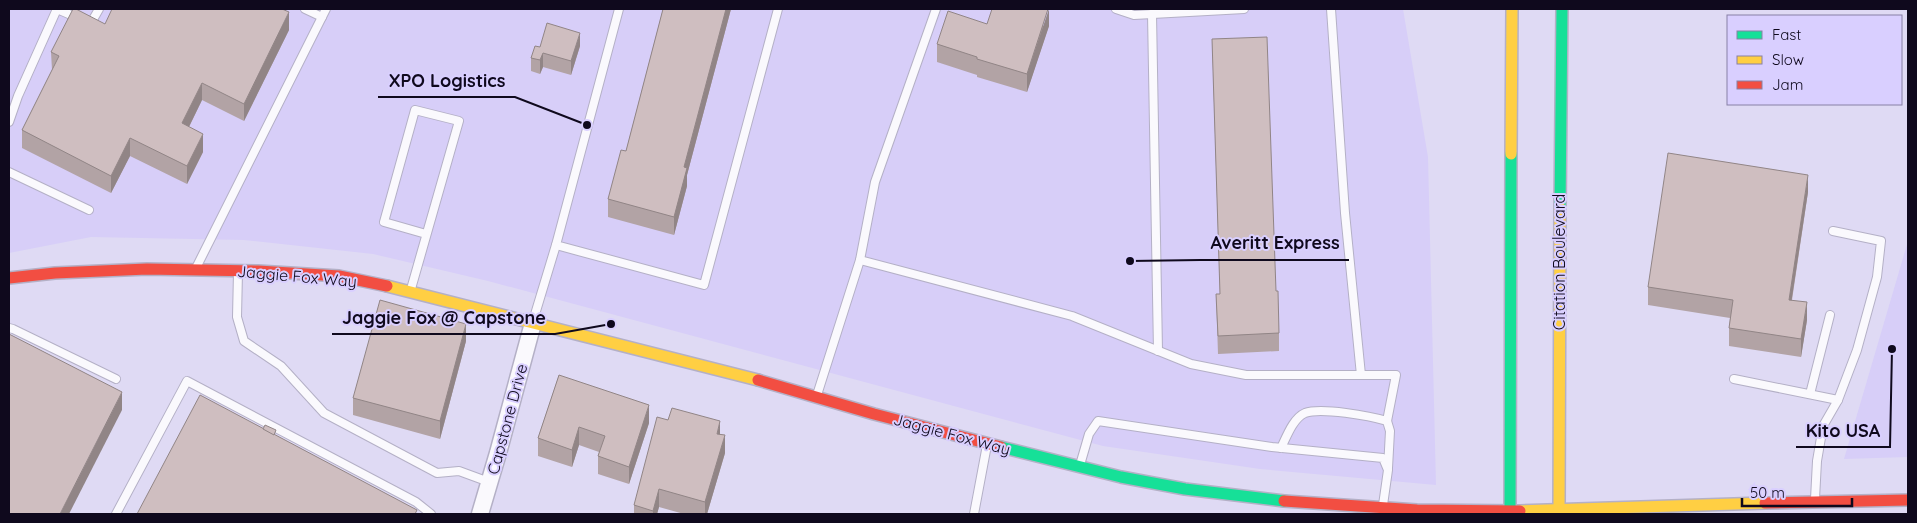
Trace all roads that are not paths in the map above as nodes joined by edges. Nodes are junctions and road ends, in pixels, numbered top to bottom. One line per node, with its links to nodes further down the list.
1 (57, 9): 2 (lane); 15 (lane)
2 (99, 9)
3 (305, 9): 14 (lane)
4 (326, 9): 14 (lane)
5 (619, 9): 20 (lane)
6 (778, 9): 20 (lane)
7 (936, 9): 21 (lane)
8 (1116, 9): 13 (lane)
9 (1244, 9): 13 (lane)
10 (1331, 9): 30 (lane)
11 (1512, 9): 47 (street)
12 (1562, 9): 46 (street, Citation Boulevard)
13 (1152, 14): 29 (lane)
14 (322, 17): 22 (lane)
15 (9, 122)
16 (9, 172): 17 (lane)
17 (89, 210)
18 (1832, 231): 35 (lane)
19 (426, 234): 19 (lane); 25 (lane)
20 (556, 245): 27 (lane)
21 (860, 260): 29 (lane); 34 (lane)
22 (195, 270): 23 (street, Jaggie Fox Way); 24 (street, Jaggie Fox Way)
23 (238, 270): 25 (street, Jaggie Fox Way); 41 (lane)
24 (9, 278)
25 (410, 291): 27 (street, Jaggie Fox Way)
26 (1830, 315): 33 (lane)
27 (533, 323): 34 (street, Jaggie Fox Way); 41 (street, Capstone Drive)
28 (9, 328): 31 (lane)
29 (1158, 351): 30 (lane)
30 (1361, 375): 36 (lane)
31 (116, 378)
32 (1734, 379): 33 (lane)
33 (1810, 394): 35 (lane)
34 (816, 397): 37 (street, Jaggie Fox Way)
35 (1838, 400): 42 (lane)
36 (1387, 421): 38 (lane); 40 (lane)
37 (987, 443): 39 (street, Jaggie Fox Way); 51 (lane)
38 (1281, 448): 39 (lane); 40 (lane)
39 (1079, 467): 45 (street, Jaggie Fox Way)
40 (1388, 470): 44 (lane)
41 (489, 482): 50 (street, Capstone Drive)
42 (1815, 500): 43 (street, Jaggie Fox Way); 46 (street, Jaggie Fox Way)
43 (1908, 500)
44 (1383, 509): 45 (street, Jaggie Fox Way); 47 (street, Jaggie Fox Way)
45 (1339, 510)
46 (1559, 511): 47 (street, Jaggie Fox Way)
47 (1510, 513)
48 (116, 514): 49 (lane)
49 (431, 514)
50 (480, 514)
51 (974, 514)

